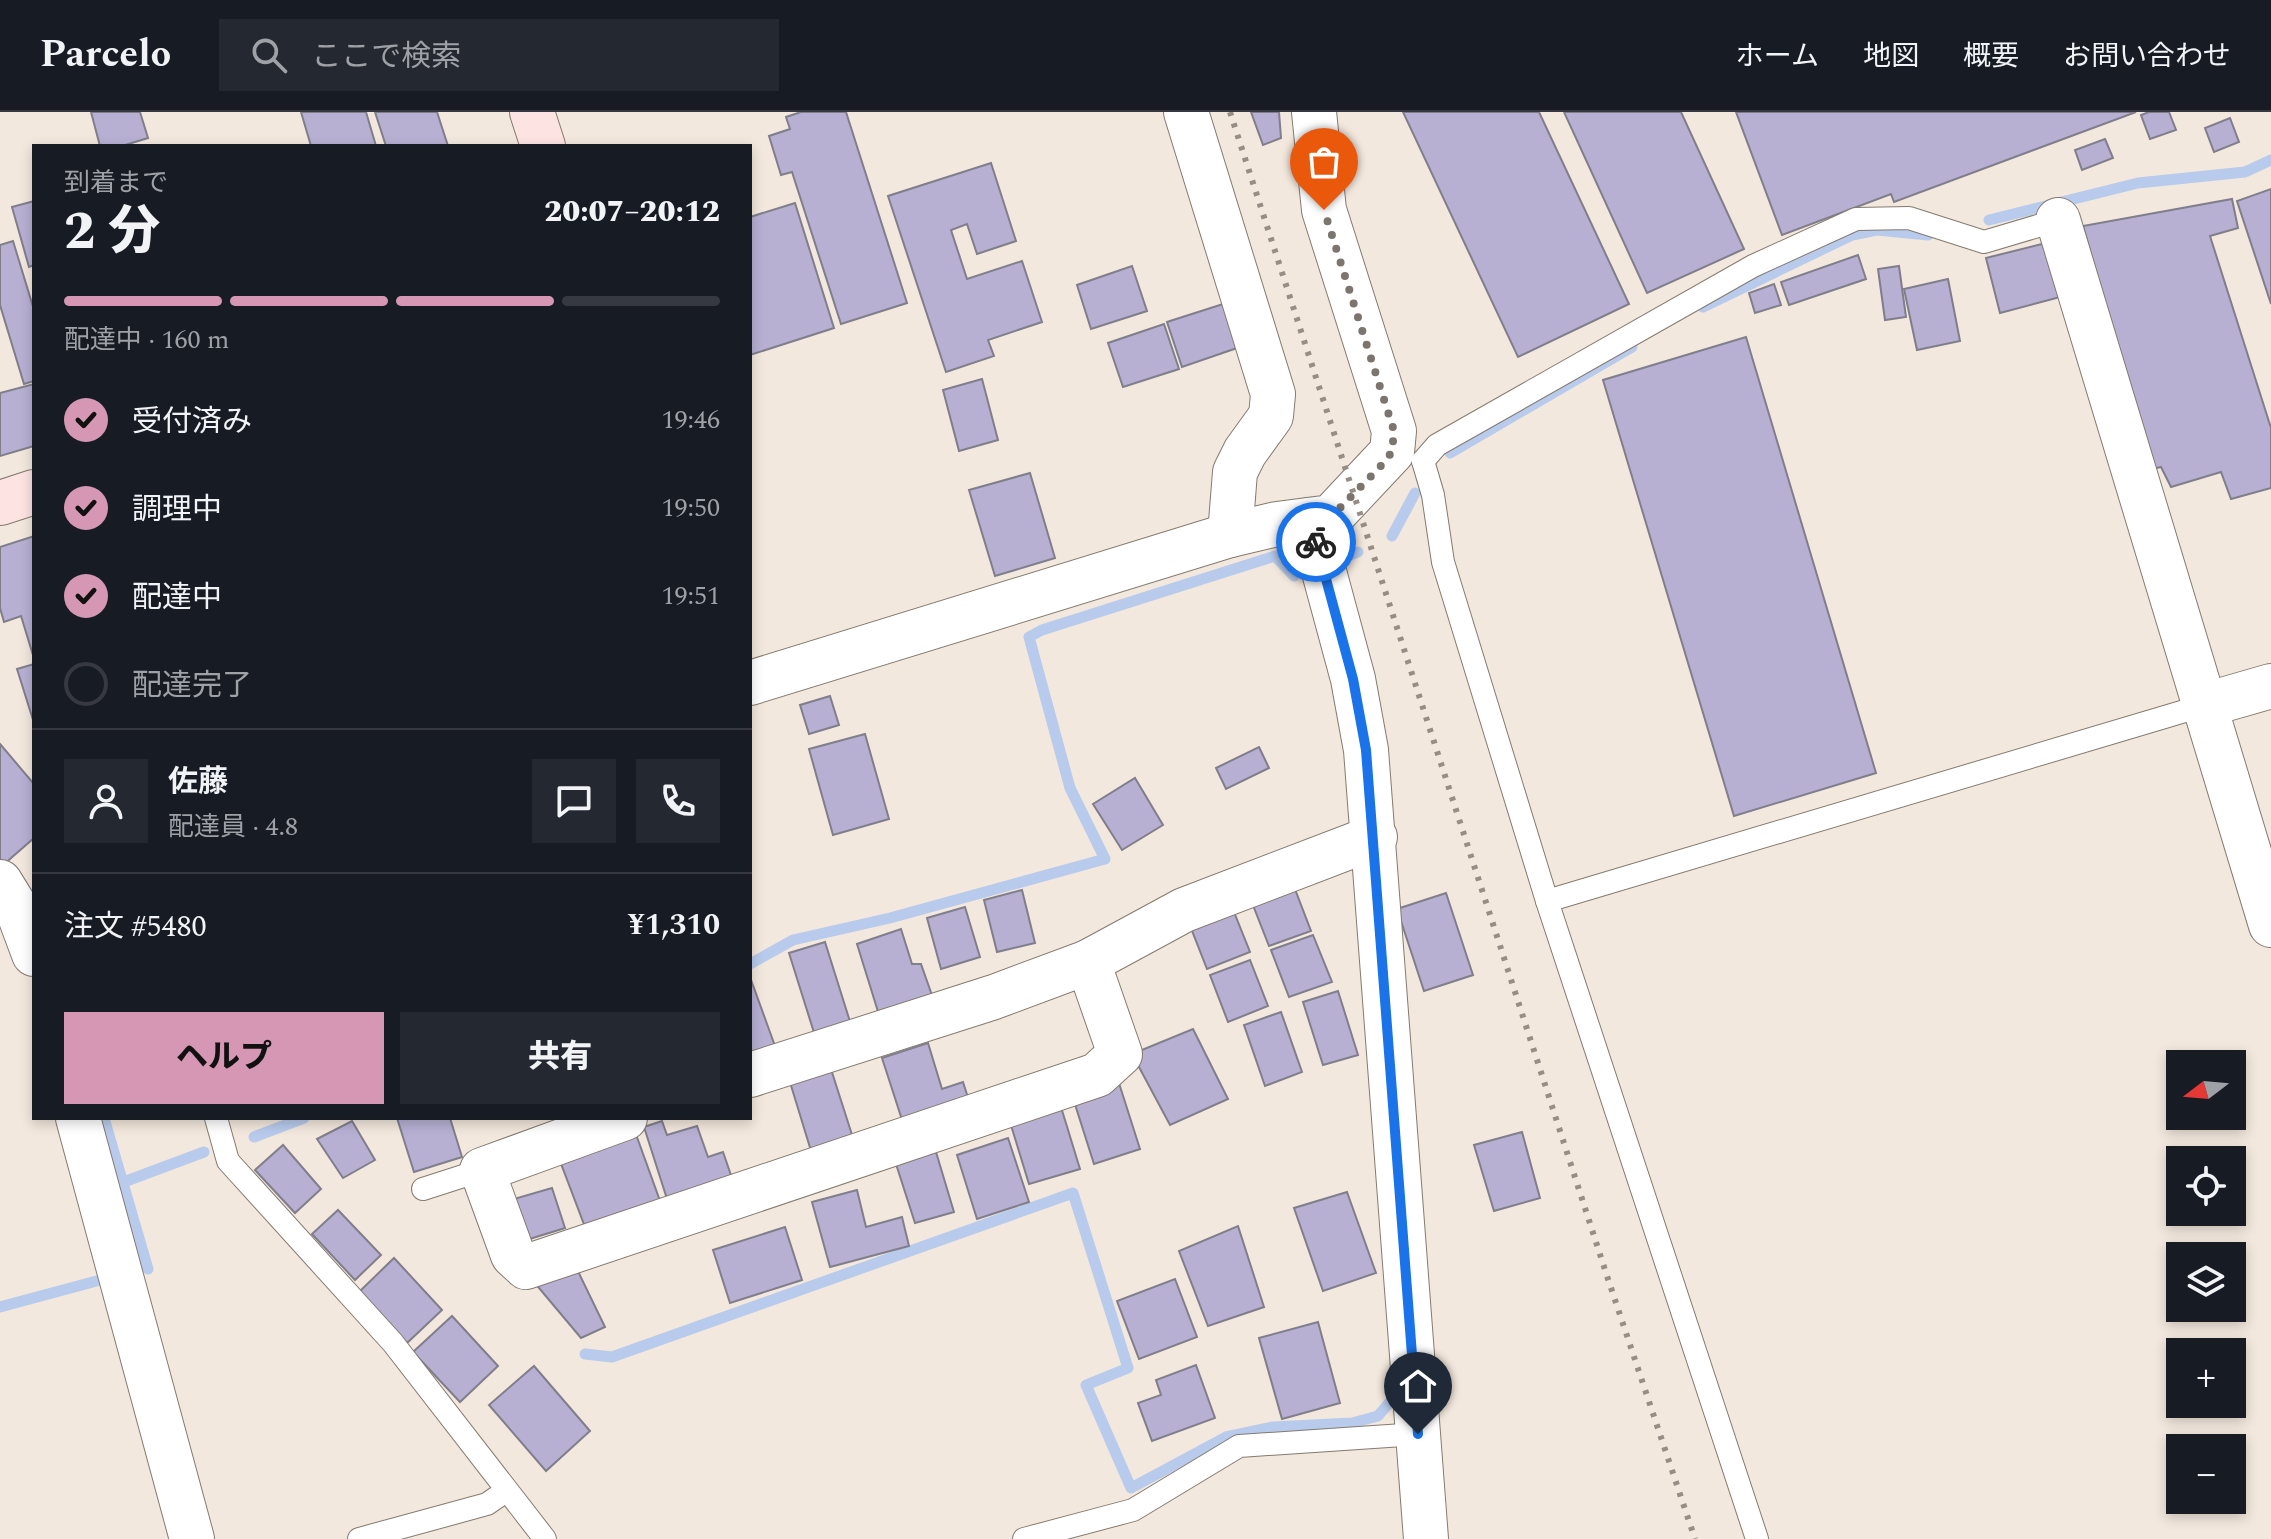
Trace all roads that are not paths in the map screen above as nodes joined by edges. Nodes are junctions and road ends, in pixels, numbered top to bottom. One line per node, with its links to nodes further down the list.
1 (532, 112): 4 (street)
2 (1186, 112): 10 (street)
3 (1314, 112): 6 (street)
4 (542, 144)
5 (2058, 220): 6 (lane); 13 (street)
6 (1407, 457): 9 (street); 15 (lane)
7 (32, 493): 8 (street)
8 (0, 503)
9 (1310, 520): 10 (street); 14 (street)
10 (1230, 535): 11 (street)
11 (752, 682)
12 (2271, 686): 13 (street)
13 (2205, 705): 15 (lane); 17 (street)
14 (1375, 837): 19 (street); 26 (street)
15 (1547, 901): 33 (lane)
16 (13, 904): 18 (street)
17 (2271, 925)
18 (32, 949)
19 (1088, 962): 20 (street); 24 (street)
20 (752, 1074)
21 (79, 1120): 28 (street)
22 (217, 1120): 27 (lane)
23 (620, 1120): 24 (street)
24 (482, 1170): 25 (lane)
25 (423, 1189)
26 (1418, 1434): 31 (lane); 32 (street)
27 (506, 1491): 29 (lane); 30 (lane)
28 (192, 1539)
29 (359, 1539)
30 (545, 1539)
31 (1024, 1539)
32 (1426, 1539)
33 (1757, 1539)

